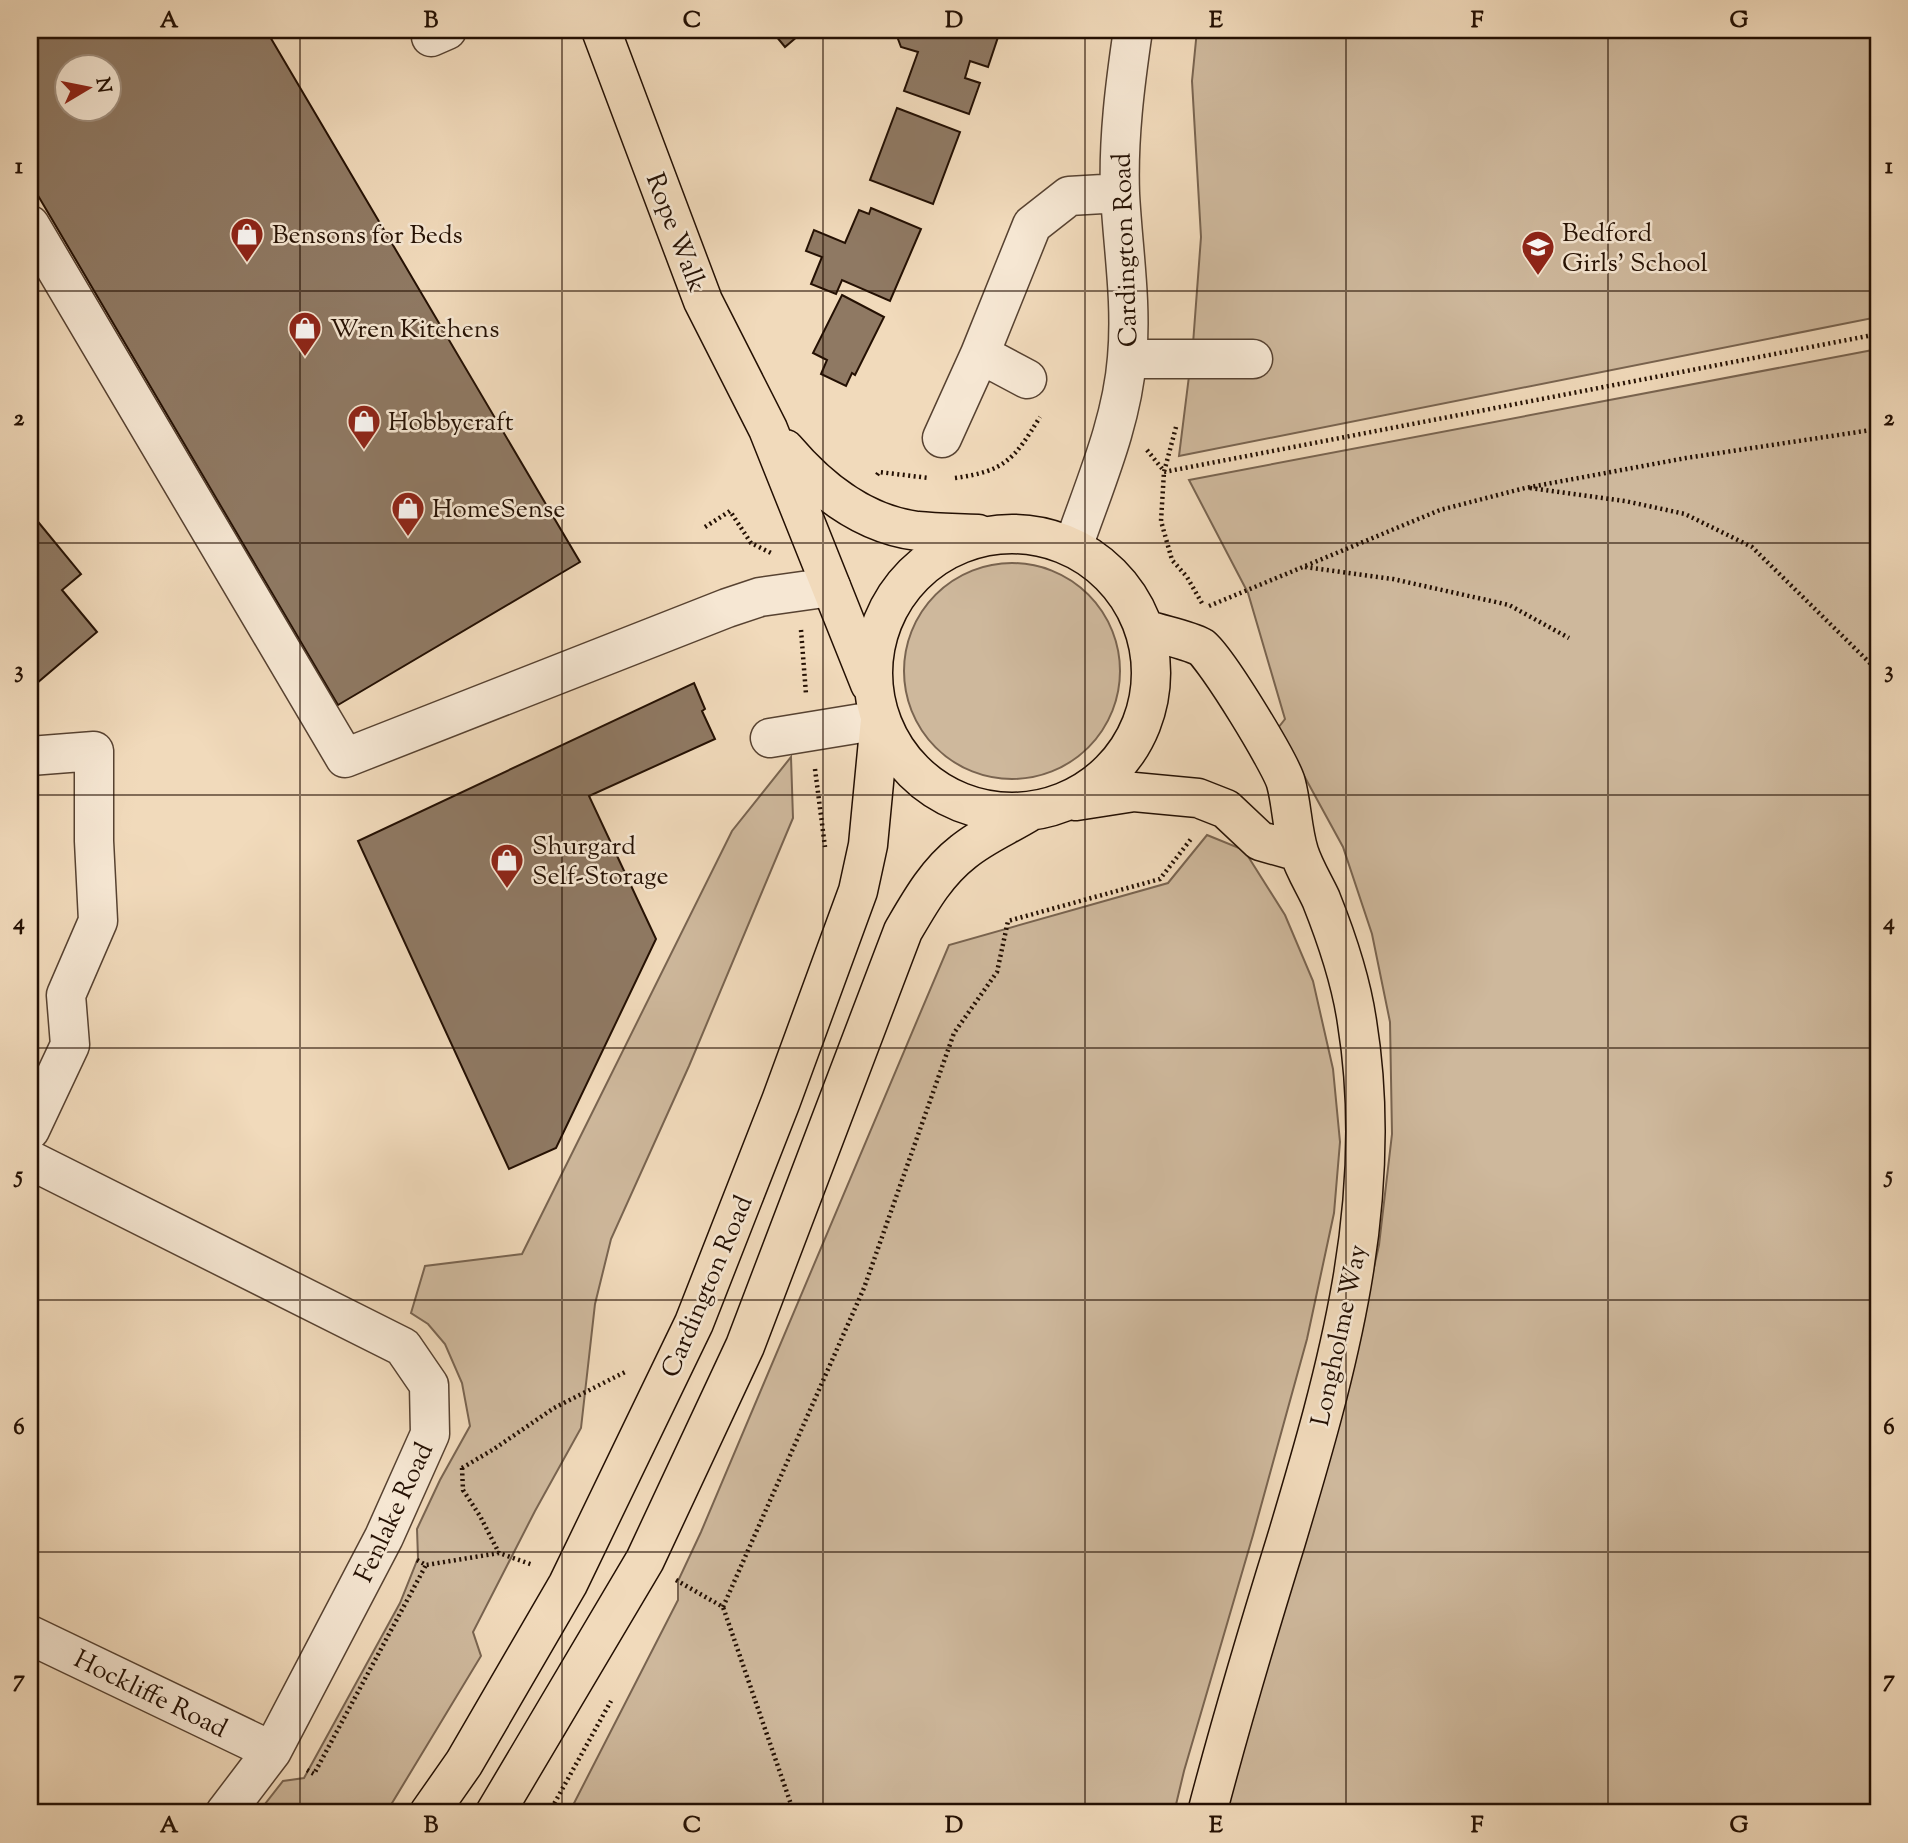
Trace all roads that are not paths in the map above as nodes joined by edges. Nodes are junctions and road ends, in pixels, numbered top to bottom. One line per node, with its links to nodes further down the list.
1 (601, 30): 9 (main road, Rope Walk)
2 (1133, 30): 3 (street, Cardington Road)
3 (1120, 192): 5 (street); 6 (street, Cardington Road)
4 (30, 225): 13 (street)
5 (980, 354): 8 (street); 10 (street)
6 (1127, 359): 7 (street); 12 (street, Cardington Road)
7 (1253, 359)
8 (1027, 379)
9 (768, 429): 11 (main road, Rope Walk); 13 (main road, Rope Walk)
10 (942, 438)
11 (989, 535): 12 (main road); 15 (main road, Cardington Road)
12 (1073, 547): 14 (main road)
13 (814, 590): 15 (main road, Rope Walk)
14 (1145, 629): 18 (main road); 20 (main road, Longholme Way)
15 (877, 707): 16 (street); 19 (main road, Rope Walk); 26 (main road, Cardington Road)
16 (770, 737)
17 (30, 756): 21 (street)
18 (1067, 802): 19 (main road); 20 (main road)
19 (1029, 812): 27 (main road, Cardington Road)
20 (1299, 852): 28 (main road, Longholme Way)
21 (30, 1130)
22 (30, 1160): 24 (street, Fenlake Road)
23 (30, 1635): 24 (street, Hockliffe Road)
24 (272, 1751): 25 (street, Fenlake Road)
25 (225, 1813)
26 (429, 1813)
27 (495, 1813)
28 (1207, 1813)

